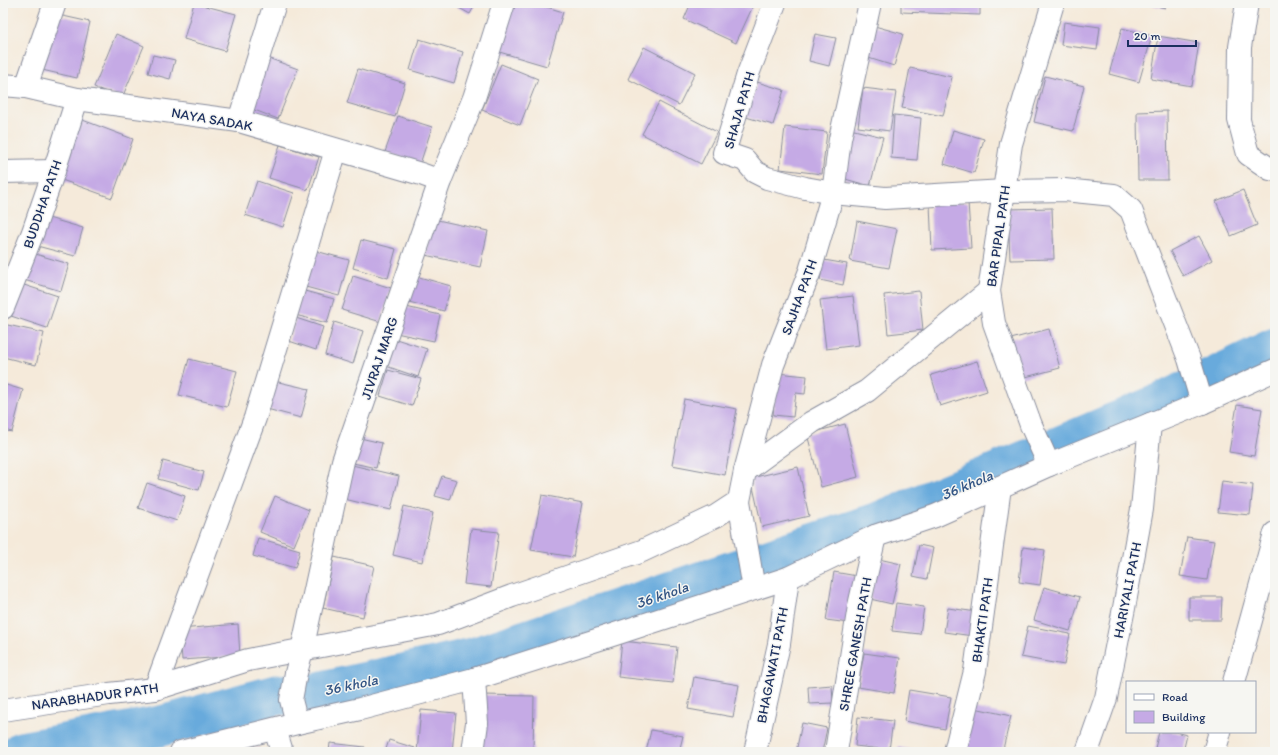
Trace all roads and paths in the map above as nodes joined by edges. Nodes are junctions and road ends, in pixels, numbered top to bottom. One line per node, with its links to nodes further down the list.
1 (55, 3): 9 (street)
2 (275, 3): 11 (street)
3 (504, 3): 16 (street, JIVRAJ MARG)
4 (775, 3): 18 (street, SHAJA PATH)
5 (870, 3): 18 (street, SAJHA PATH)
6 (1053, 3): 17 (street, BAR PIPAL PATH)
7 (1247, 3): 13 (street)
8 (3, 85): 9 (street, NAYA SADAK)
9 (26, 87): 10 (street, NAYA SADAK)
10 (77, 98): 11 (street, NAYA SADAK); 14 (street, BUDDHA PATH)
11 (239, 121): 12 (street, NAYA SADAK)
12 (336, 150): 16 (street, NAYA SADAK); 35 (street)
13 (1275, 170)
14 (54, 171): 15 (street); 20 (street, BUDDHA PATH)
15 (3, 172)
16 (440, 181): 32 (street, JIVRAJ MARG)
17 (1004, 191): 18 (street); 19 (street, BAR PIPAL PATH); 22 (street)
18 (833, 193): 25 (street, SAJHA PATH)
19 (989, 290): 24 (street, BAR PIPAL PATH); 25 (street)
20 (3, 308)
21 (1275, 370): 22 (street)
22 (1200, 396): 23 (street)
23 (1150, 424): 24 (street); 46 (street, HARIYALI PATH)
24 (1047, 461): 26 (street)
25 (745, 471): 27 (street, SAJHA PATH)
26 (1000, 487): 29 (street); 45 (street, BHAKTI PATH)
27 (739, 501): 31 (street, SAJHA PATH); 32 (street, NARABHADUR PATH)
28 (1275, 533): 34 (street)
29 (875, 536): 30 (street); 44 (street, SHREE GANESH PATH)
30 (788, 578): 31 (street); 43 (street, BHAGAWATI PATH)
31 (753, 582): 33 (street)
32 (302, 650): 35 (street, NARABHADUR PATH); 37 (street, JIVRAJ MARG)
33 (474, 678): 37 (street); 42 (street)
34 (1234, 681)
35 (156, 689): 36 (street, NARABHADUR PATH)
36 (3, 710)
37 (297, 723): 38 (street)
38 (275, 729): 40 (street); 41 (street)
39 (1220, 733): 47 (street)
40 (192, 751)
41 (282, 752)
42 (472, 752)
43 (755, 752)
44 (836, 752)
45 (955, 752)
46 (1088, 752)
47 (1214, 752)

